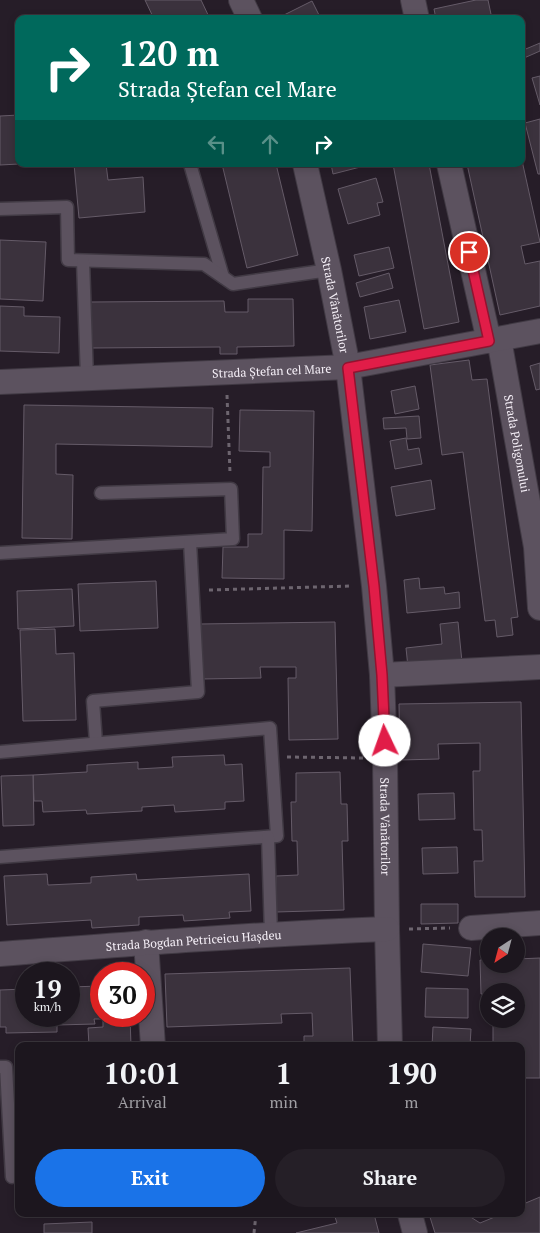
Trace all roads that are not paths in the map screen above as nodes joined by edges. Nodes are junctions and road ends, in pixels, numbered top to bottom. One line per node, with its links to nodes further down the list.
1 (241, 0): 3 (street)
2 (413, 0): 4 (street)
3 (248, 15)
4 (416, 15)
5 (191, 167): 11 (lane)
6 (306, 167): 10 (street, Strada Vânătorilor)
7 (450, 167): 13 (street, Strada Poligonului)
8 (0, 208): 9 (lane)
9 (83, 261): 11 (lane); 15 (lane)
10 (329, 270): 11 (lane); 14 (street, Strada Vânătorilor)
11 (222, 277)
12 (540, 330): 13 (street, Strada Ștefan cel Mare)
13 (494, 340): 14 (street, Strada Ștefan cel Mare); 20 (street, Strada Poligonului)
14 (348, 368): 15 (street, Strada Ștefan cel Mare); 22 (street, Strada Vânătorilor)
15 (87, 378): 16 (street, Strada Ștefan cel Mare)
16 (0, 382)
17 (101, 493): 18 (lane)
18 (190, 542): 19 (lane); 23 (lane)
19 (0, 552)
20 (540, 608)
21 (540, 667): 22 (street)
22 (382, 675): 29 (street, Strada Vânătorilor)
23 (96, 743): 24 (lane); 25 (lane)
24 (0, 752)
25 (268, 836): 26 (lane); 30 (lane)
26 (0, 857)
27 (540, 923): 28 (street)
28 (471, 928)
29 (387, 929): 30 (street, Strada Bogdan Petriceicu Hașdeu); 34 (street, Strada Vânătorilor)
30 (271, 935): 31 (street, Strada Bogdan Petriceicu Hașdeu)
31 (146, 942): 32 (street, Strada Bogdan Petriceicu Hașdeu); 33 (street)
32 (0, 954)
33 (153, 1042)
34 (390, 1042)
35 (8, 1067): 36 (lane)
36 (10, 1177)
37 (411, 1217): 38 (street)
38 (414, 1233)

